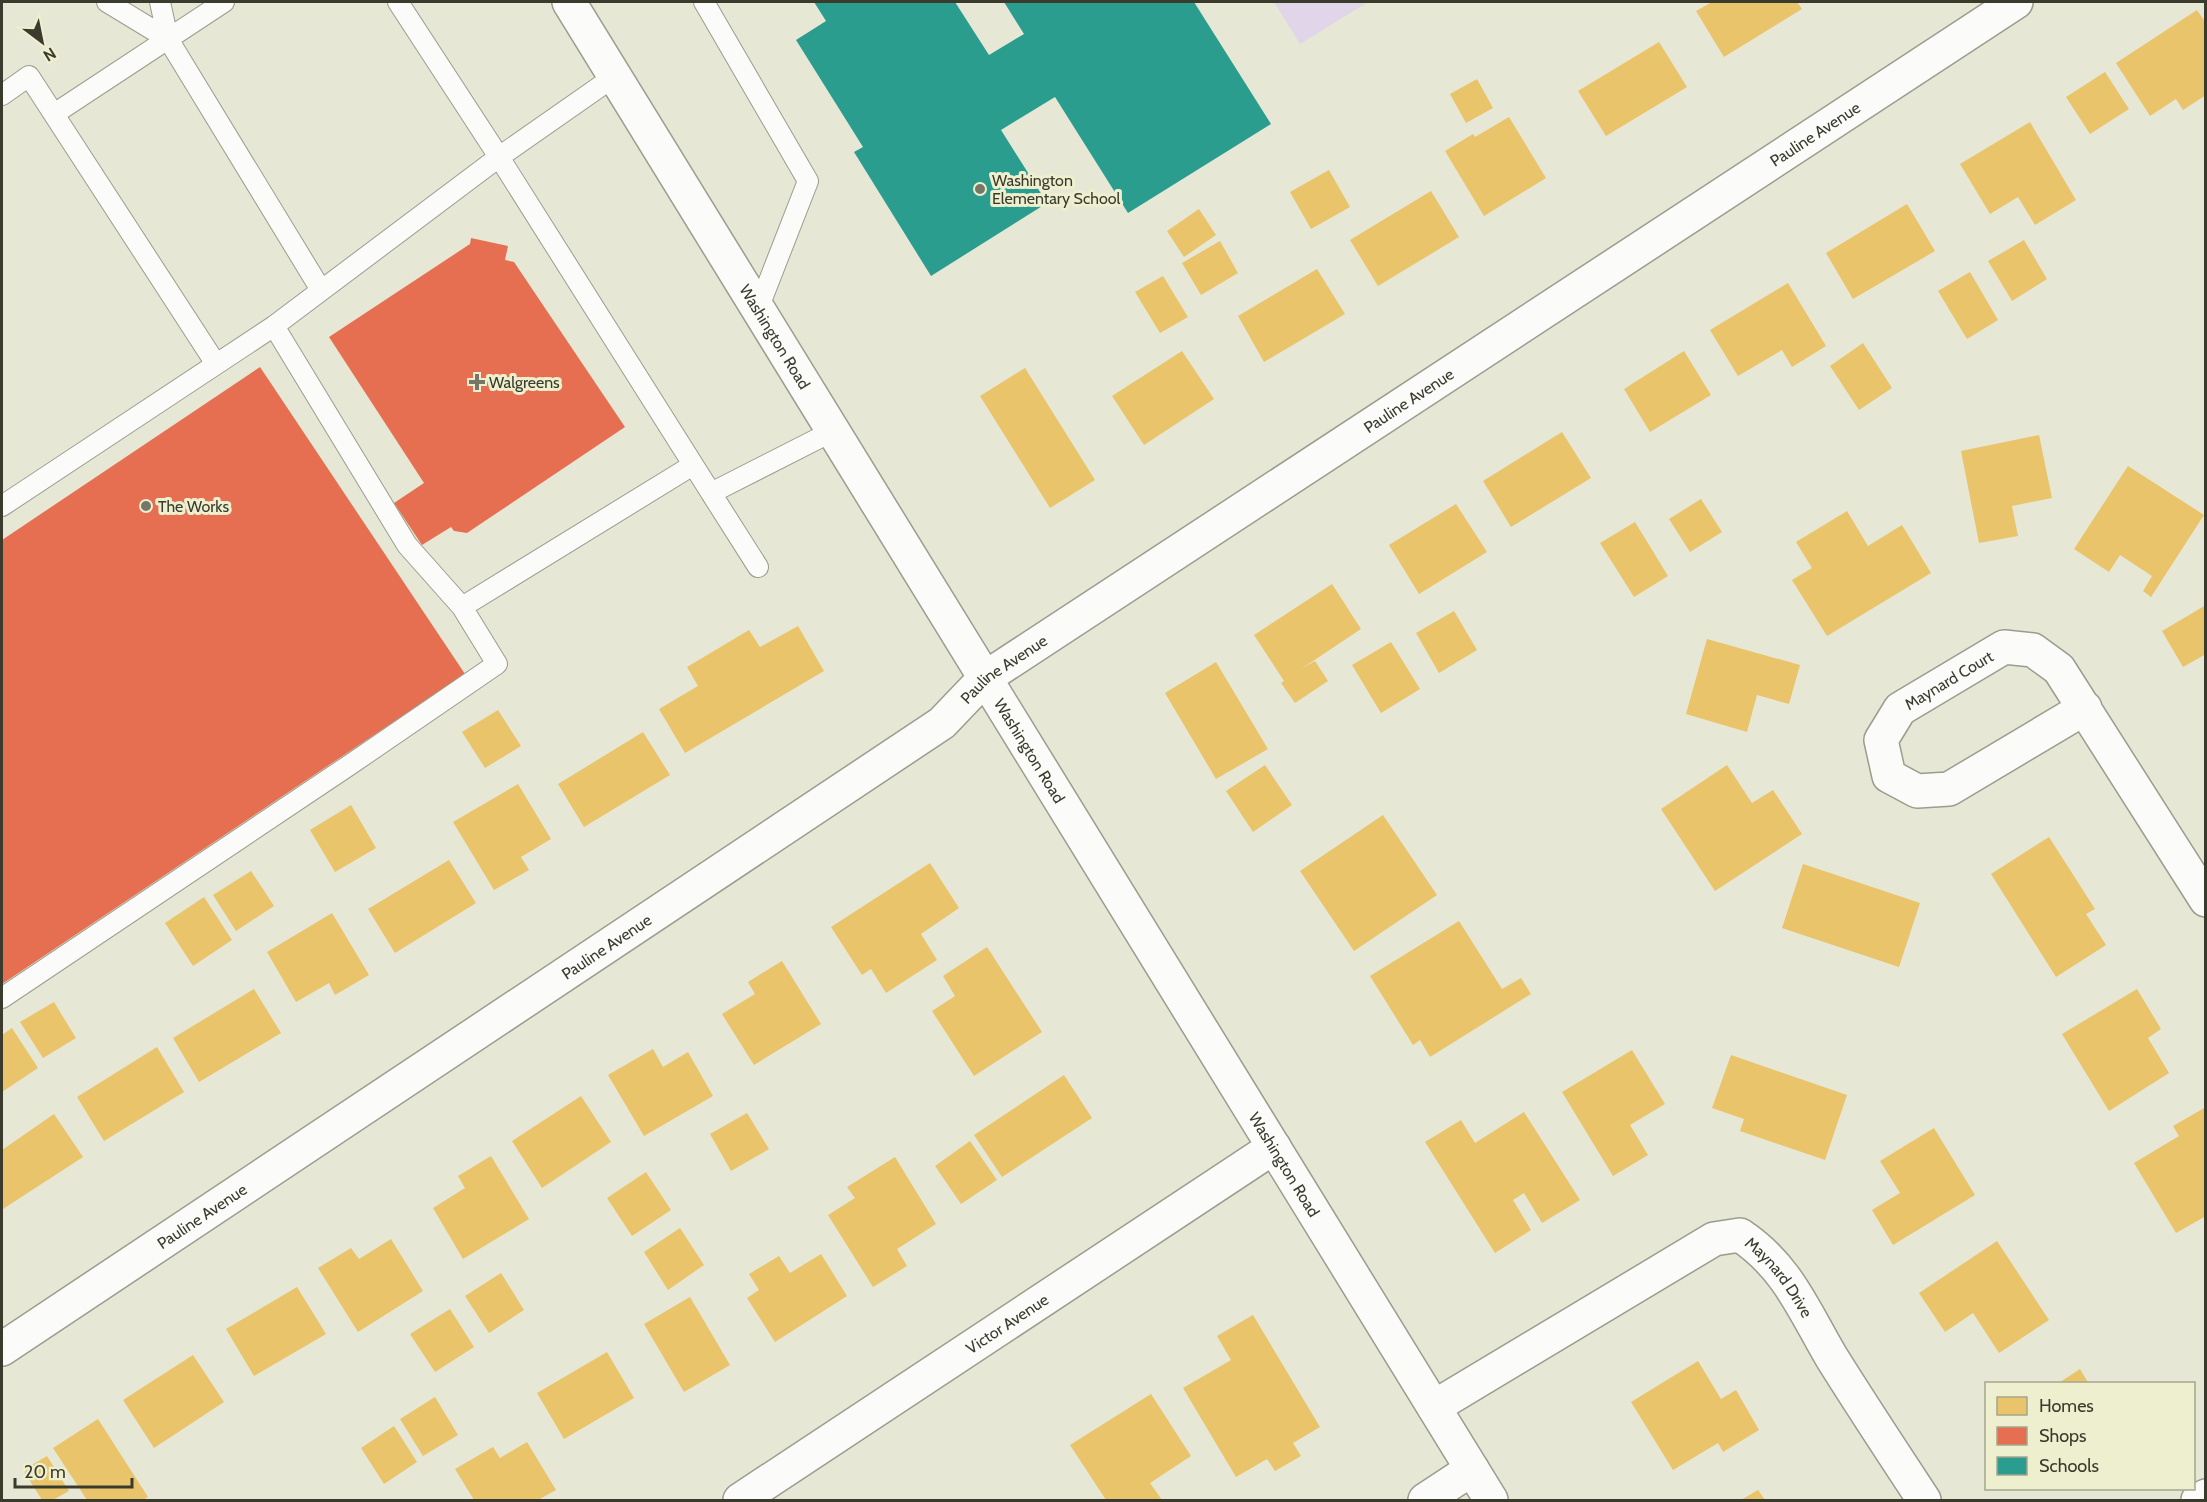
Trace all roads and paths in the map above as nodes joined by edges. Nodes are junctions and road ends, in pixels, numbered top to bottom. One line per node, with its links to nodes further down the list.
1 (107, 2): 8 (lane)
2 (160, 2): 8 (lane)
3 (224, 2): 8 (lane)
4 (398, 2): 12 (lane)
5 (569, 2): 9 (street, Washington Road)
6 (704, 2): 14 (lane)
7 (2016, 2): 23 (street, Pauline Avenue)
8 (168, 39): 11 (lane); 13 (lane)
9 (615, 76): 12 (lane); 14 (street, Washington Road)
10 (2, 95): 11 (lane)
11 (54, 114): 16 (lane)
12 (499, 157): 13 (lane); 18 (lane)
13 (321, 290): 15 (lane)
14 (758, 309): 17 (street, Washington Road)
15 (274, 326): 16 (lane); 22 (lane)
16 (216, 364): 20 (lane)
17 (833, 431): 19 (lane); 23 (street, Washington Road)
18 (693, 465): 19 (lane); 22 (lane)
19 (711, 493): 21 (lane)
20 (2, 506)
21 (758, 567)
22 (462, 607): 26 (lane)
23 (985, 678): 27 (street, Washington Road); 28 (street, Pauline Avenue)
24 (2085, 708): 24 (street, Maynard Court); 25 (street, Maynard Court)
25 (2205, 900)
26 (2, 998)
27 (1274, 1147): 29 (street, Washington Road); 32 (street, Victor Avenue)
28 (2, 1349)
29 (1434, 1407): 30 (street, Washington Road); 35 (street, Maynard Drive)
30 (1472, 1469): 33 (street); 34 (street, Washington Road)
31 (2205, 1496): 36 (street)
32 (740, 1500)
33 (1425, 1500)
34 (1491, 1500)
35 (1924, 1500)
36 (2198, 1500)

